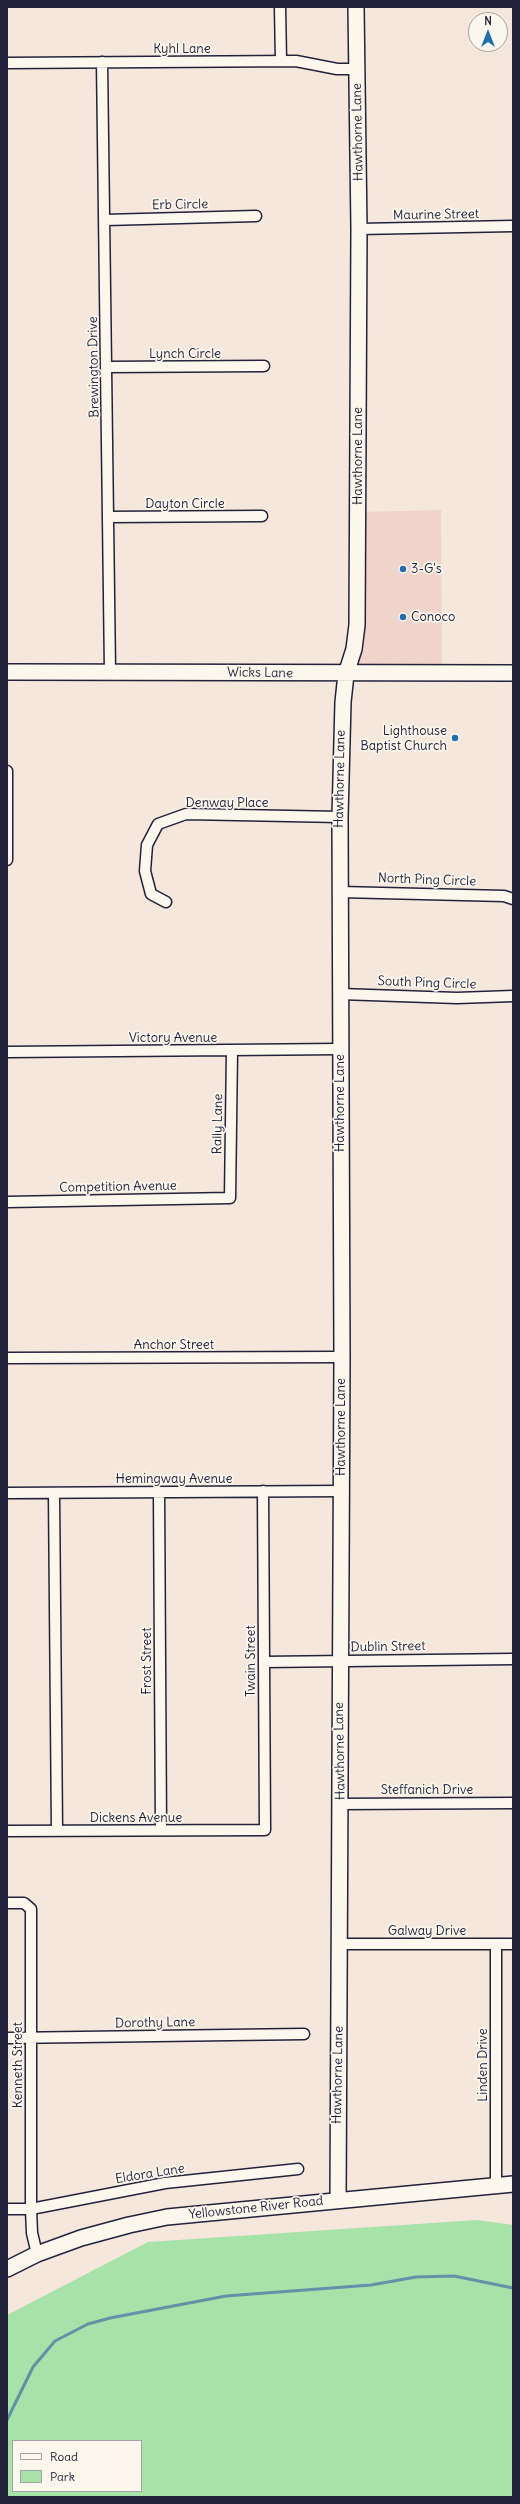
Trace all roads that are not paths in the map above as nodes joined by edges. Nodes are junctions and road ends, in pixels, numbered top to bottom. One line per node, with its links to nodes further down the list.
1 (280, 7): 3 (street)
2 (356, 7): 6 (street, Hawthorne Lane)
3 (281, 61): 4 (street, Kyhl Lane); 6 (street, Kyhl Lane)
4 (102, 62): 5 (street, Kyhl Lane); 8 (street, Brewington Drive)
5 (7, 63)
6 (357, 69): 10 (street, Hawthorne Lane)
7 (256, 216): 8 (street, Erb Circle)
8 (105, 220): 12 (street, Brewington Drive)
9 (513, 226): 10 (street, Maurine Street)
10 (359, 229): 18 (street, Hawthorne Lane)
11 (264, 366): 12 (street, Lynch Circle)
12 (107, 367): 14 (street, Brewington Drive)
13 (262, 516): 14 (street, Dayton Circle)
14 (108, 517): 15 (street, Brewington Drive)
15 (110, 671): 16 (street, Wicks Lane); 18 (street, Wicks Lane)
16 (7, 672)
17 (513, 673): 18 (street, Wicks Lane)
18 (346, 674): 20 (street, Hawthorne Lane)
19 (7, 771): 21 (street)
20 (340, 817): 22 (street, Hawthorne Lane); 24 (street, Denway Place)
21 (7, 860)
22 (340, 892): 23 (street, North Ping Circle); 25 (street, Hawthorne Lane)
23 (513, 899)
24 (166, 902)
25 (340, 994): 26 (street, South Ping Circle); 27 (street, Hawthorne Lane)
26 (513, 996)
27 (340, 1049): 28 (street, Victory Avenue); 32 (street, Hawthorne Lane)
28 (232, 1051): 29 (street, Victory Avenue); 30 (street, Rally Lane)
29 (7, 1052)
30 (230, 1198): 31 (street, Competition Avenue)
31 (7, 1202)
32 (342, 1357): 33 (street, Anchor Street); 35 (street, Hawthorne Lane)
33 (7, 1358)
34 (263, 1491): 35 (street, Hemingway Avenue); 36 (street, Hemingway Avenue); 41 (street, Twain Street)
35 (341, 1491): 40 (street, Hawthorne Lane)
36 (159, 1492): 38 (street, Hemingway Avenue); 44 (street, Frost Street)
37 (7, 1493): 38 (street, Hemingway Avenue)
38 (54, 1493): 46 (street)
39 (513, 1659): 40 (street, Dublin Street)
40 (339, 1660): 41 (street, Dublin Street); 43 (street, Hawthorne Lane)
41 (264, 1662): 45 (street, Twain Street)
42 (513, 1803): 43 (street, Steffanich Drive)
43 (340, 1804): 49 (street, Hawthorne Lane)
44 (161, 1830): 45 (street, Dickens Avenue); 46 (street, Dickens Avenue)
45 (265, 1830)
46 (57, 1831): 47 (street, Dickens Avenue)
47 (7, 1832)
48 (7, 1903): 54 (street, Kenneth Street)
49 (340, 1944): 50 (street, Galway Drive); 58 (street, Hawthorne Lane)
50 (496, 1944): 51 (street, Galway Drive); 57 (street, Linden Drive)
51 (513, 1944)
52 (304, 2034): 54 (street, Dorothy Lane)
53 (7, 2038): 54 (street, Dorothy Lane)
54 (32, 2038): 60 (street, Kenneth Street)
55 (298, 2169): 60 (street, Eldora Lane)
56 (513, 2184): 57 (street, Yellowstone River Road)
57 (496, 2186): 58 (street, Yellowstone River Road)
58 (338, 2200): 61 (street, Yellowstone River Road)
59 (7, 2209): 60 (street, Eldora Lane)
60 (31, 2209): 61 (street, Kenneth Street)
61 (37, 2254): 62 (street, Yellowstone River Road)
62 (7, 2269)

